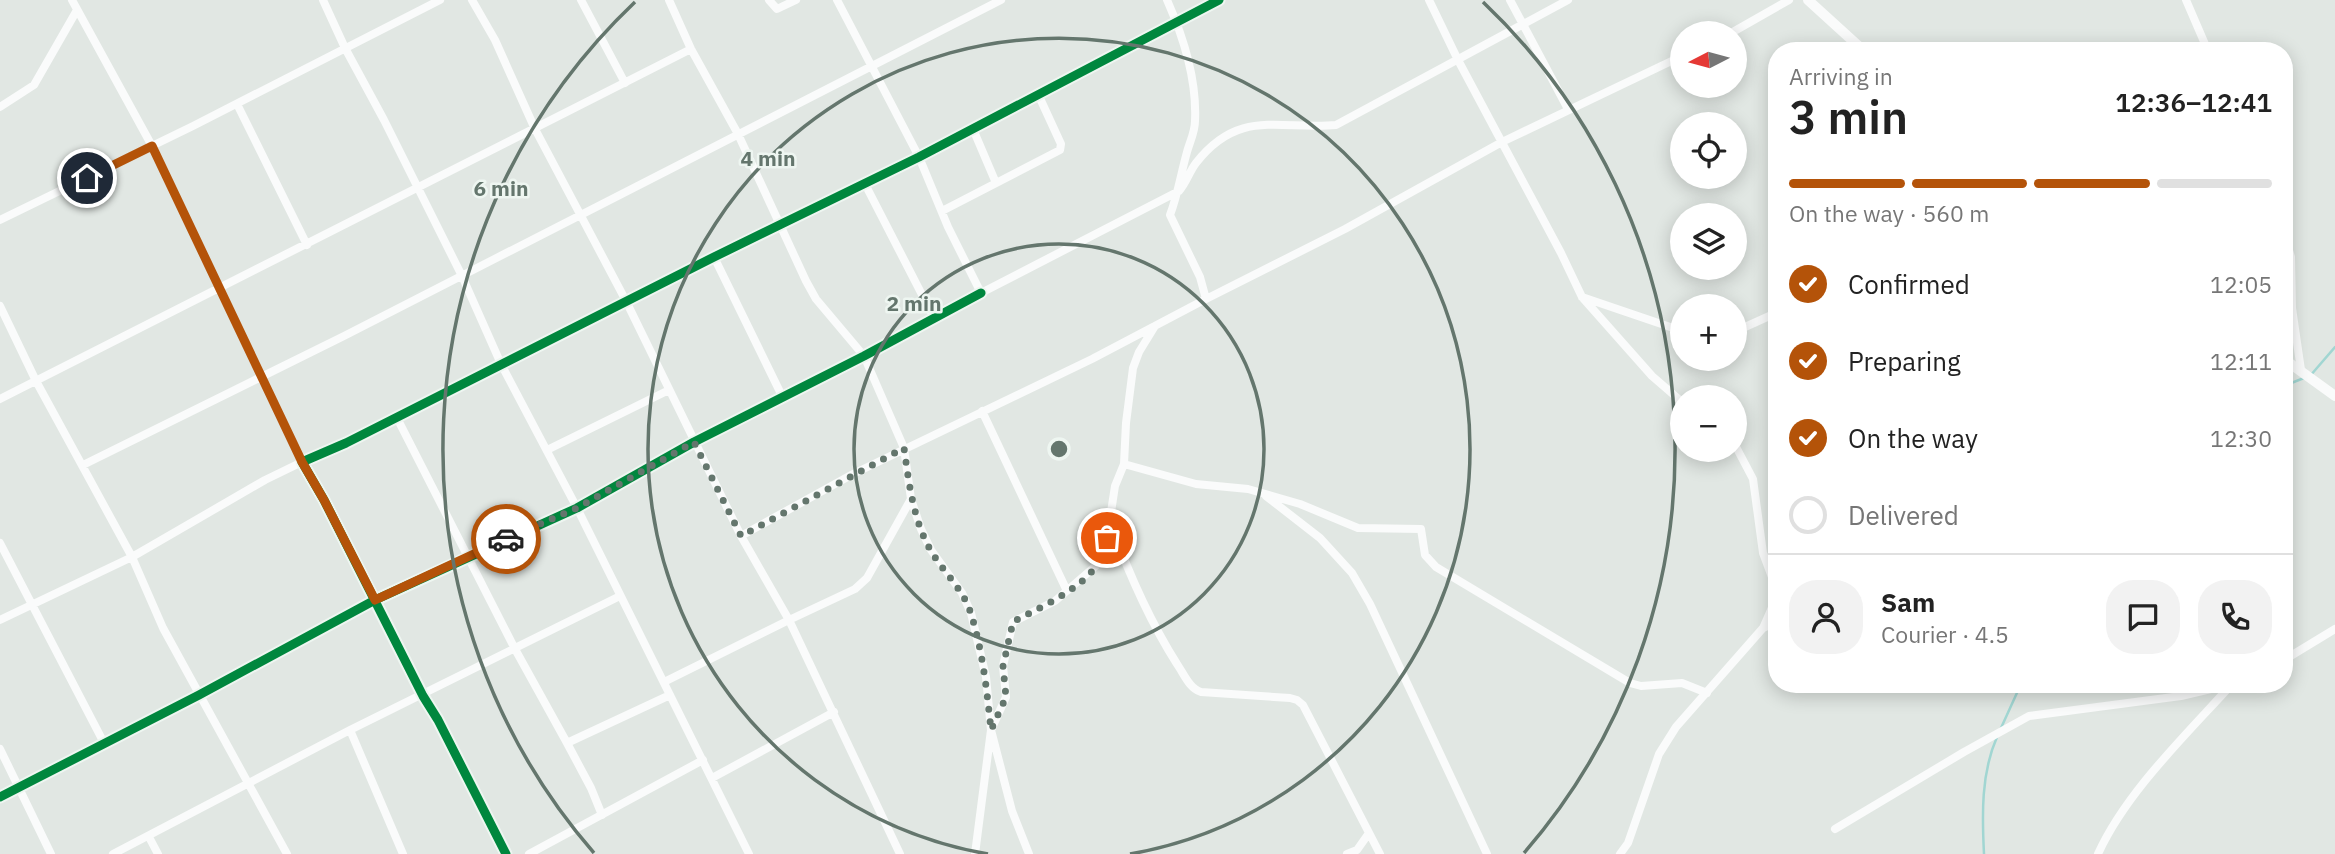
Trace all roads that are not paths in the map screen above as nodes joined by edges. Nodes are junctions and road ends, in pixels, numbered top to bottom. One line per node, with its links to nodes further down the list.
1 (72, 0): 19 (street)
2 (323, 0): 25 (street)
3 (440, 0): 25 (street)
4 (472, 0): 35 (street)
5 (581, 0): 30 (street)
6 (669, 0): 26 (street)
7 (769, 0): 8 (street)
8 (796, 0)
9 (837, 0): 29 (street)
10 (1001, 0): 29 (street)
11 (1167, 0): 20 (street)
12 (1219, 0): 20 (street)
13 (1429, 0): 27 (street)
14 (1510, 0): 22 (street)
15 (1568, 0): 22 (street)
16 (1789, 0): 21 (street)
17 (1808, 0): 23 (street)
18 (2186, 0): 24 (street)
19 (77, 10): 33 (street); 39 (street)
20 (1176, 22): 31 (street); 44 (street)
21 (1747, 24)
22 (1522, 25): 27 (street); 34 (street)
23 (1854, 42)
24 (2204, 42)
25 (345, 48): 32 (street); 43 (street)
26 (691, 49): 30 (street); 37 (street)
27 (1458, 60): 38 (street); 44 (street)
28 (1670, 62): 34 (street)
29 (871, 66): 37 (street); 40 (street)
30 (625, 83): 35 (street)
31 (1038, 94): 36 (street); 41 (street)
32 (237, 104): 39 (street); 49 (street)
33 (0, 107)
34 (1568, 109): 38 (street)
35 (535, 129): 43 (street); 46 (street)
36 (973, 129): 40 (street); 41 (street)
37 (738, 134): 46 (street); 48 (street)
38 (1502, 142): 54 (street); 55 (street)
39 (152, 146): 47 (street); 52 (street)
40 (919, 157): 42 (street); 45 (street)
41 (996, 183): 45 (street)
42 (865, 184): 48 (street); 60 (street)
43 (418, 188): 49 (street); 51 (street)
44 (1179, 191): 53 (street); 55 (street)
45 (942, 211): 53 (street)
46 (581, 216): 51 (street); 56 (street)
47 (0, 220)
48 (782, 225): 50 (street); 64 (street)
49 (307, 245): 52 (street)
50 (714, 257): 56 (street); 73 (street)
51 (462, 275): 65 (street); 68 (street)
52 (219, 289): 68 (street); 69 (street)
53 (981, 293): 60 (street)
54 (1582, 297): 63 (street); 71 (street)
55 (1206, 299): 61 (street)
56 (626, 301): 65 (street); 70 (street)
57 (0, 306): 69 (street)
58 (2293, 315): 67 (street)
59 (1768, 317): 62 (street)
60 (934, 318): 64 (street)
61 (1155, 326): 75 (street); 82 (street)
62 (1747, 326)
63 (1670, 327)
64 (864, 356): 73 (street); 78 (street)
65 (501, 364): 76 (street); 79 (street)
66 (2293, 365): 67 (street)
67 (2301, 370): 72 (street)
68 (263, 377): 80 (street); 83 (street)
69 (36, 381): 74 (street); 83 (street)
70 (668, 390): 77 (street); 79 (street)
71 (1670, 391)
72 (2335, 396)
73 (783, 398): 77 (street)
74 (0, 399)
75 (982, 411): 78 (street); 93 (street)
76 (396, 416): 80 (street); 90 (street)
77 (694, 442): 86 (street); 88 (street)
78 (904, 448): 85 (street); 88 (street)
79 (547, 450): 86 (street)
80 (302, 462): 91 (street); 95 (street)
81 (1743, 462): 92 (street)
82 (1124, 464): 84 (street); 87 (street)
83 (83, 465): 91 (street)
84 (1263, 493): 106 (street); 140 (street)
85 (911, 499): 99 (street); 114 (street)
86 (577, 508): 90 (street); 94 (street)
87 (1110, 522): 93 (street); 125 (street)
88 (741, 536): 99 (street)
89 (0, 543): 96 (street)
90 (468, 555): 95 (street); 103 (street)
91 (132, 557): 96 (street); 109 (street)
92 (1768, 566)
93 (1067, 591): 114 (street)
94 (620, 596): 103 (street); 105 (street)
95 (375, 600): 109 (street); 111 (street)
96 (32, 606): 98 (street); 115 (street)
97 (1768, 617): 101 (street)
98 (0, 620)
99 (789, 620): 105 (street); 112 (street)
100 (1768, 626): 101 (street)
101 (1763, 628): 106 (street)
102 (2335, 629): 104 (street)
103 (515, 649): 111 (street); 116 (street)
104 (2293, 655)
105 (664, 682): 110 (street)
106 (1707, 693): 141 (street)
107 (2194, 693): 124 (street)
108 (2224, 693): 142 (street)
109 (200, 695): 115 (street); 120 (street)
110 (670, 695): 116 (street); 118 (street)
111 (423, 696): 113 (street); 132 (street)
112 (834, 712): 119 (street); 135 (street)
113 (350, 730): 120 (street); 131 (street)
114 (991, 730): 136 (street); 137 (street)
115 (104, 743): 121 (street)
116 (567, 743): 123 (street)
117 (0, 749): 121 (street)
118 (703, 760): 119 (street); 123 (street)
119 (712, 778): 134 (street)
120 (249, 784): 126 (street); 130 (street)
121 (19, 787): 122 (street); 127 (street)
122 (0, 797)
123 (602, 815): 133 (street)
124 (1835, 829)
125 (1369, 833): 138 (street); 139 (street)
126 (149, 837): 128 (street); 129 (street)
127 (51, 854)
128 (113, 854)
129 (158, 854)
130 (287, 854)
131 (403, 854)
132 (506, 854)
133 (529, 854)
134 (749, 854)
135 (900, 854)
136 (975, 854)
137 (1029, 854)
138 (1347, 854)
139 (1380, 854)
140 (1487, 854)
141 (1620, 854)
142 (2098, 854)

